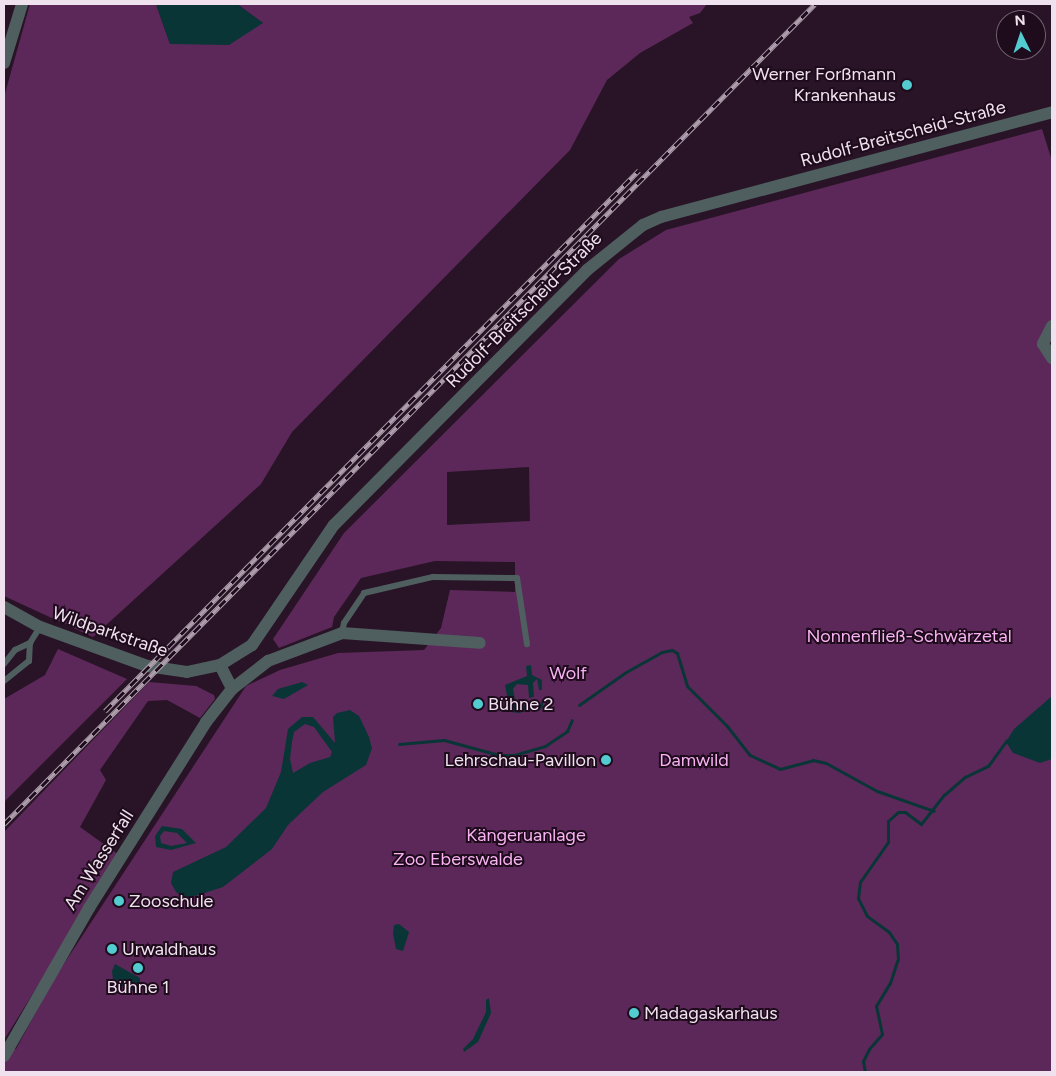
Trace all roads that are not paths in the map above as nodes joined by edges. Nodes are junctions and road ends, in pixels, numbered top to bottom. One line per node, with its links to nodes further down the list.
1 (22, 4): 2 (street)
2 (4, 63)
3 (1052, 112): 7 (street, Rudolf-Breitscheid-Straße)
4 (1052, 326): 5 (street)
5 (1052, 358)
6 (4, 607): 8 (street, Wildparkstraße)
7 (275, 611): 13 (street, Wildparkstraße)
8 (40, 627): 10 (lane); 17 (street, Wildparkstraße)
9 (342, 633): 11 (street, Am Wasserfall); 12 (lane); 15 (street, Am Wasserfall)
10 (30, 643): 16 (lane); 19 (lane)
11 (480, 643)
12 (527, 644)
13 (252, 645): 14 (street, Wildparkstraße); 15 (street)
14 (241, 654): 17 (street, Wildparkstraße); 18 (street)
15 (268, 661): 18 (street, Am Wasserfall)
16 (4, 664)
17 (220, 665): 20 (street)
18 (257, 668): 20 (street, Am Wasserfall)
19 (4, 681)
20 (232, 688): 21 (street, Am Wasserfall)
21 (4, 1056)

